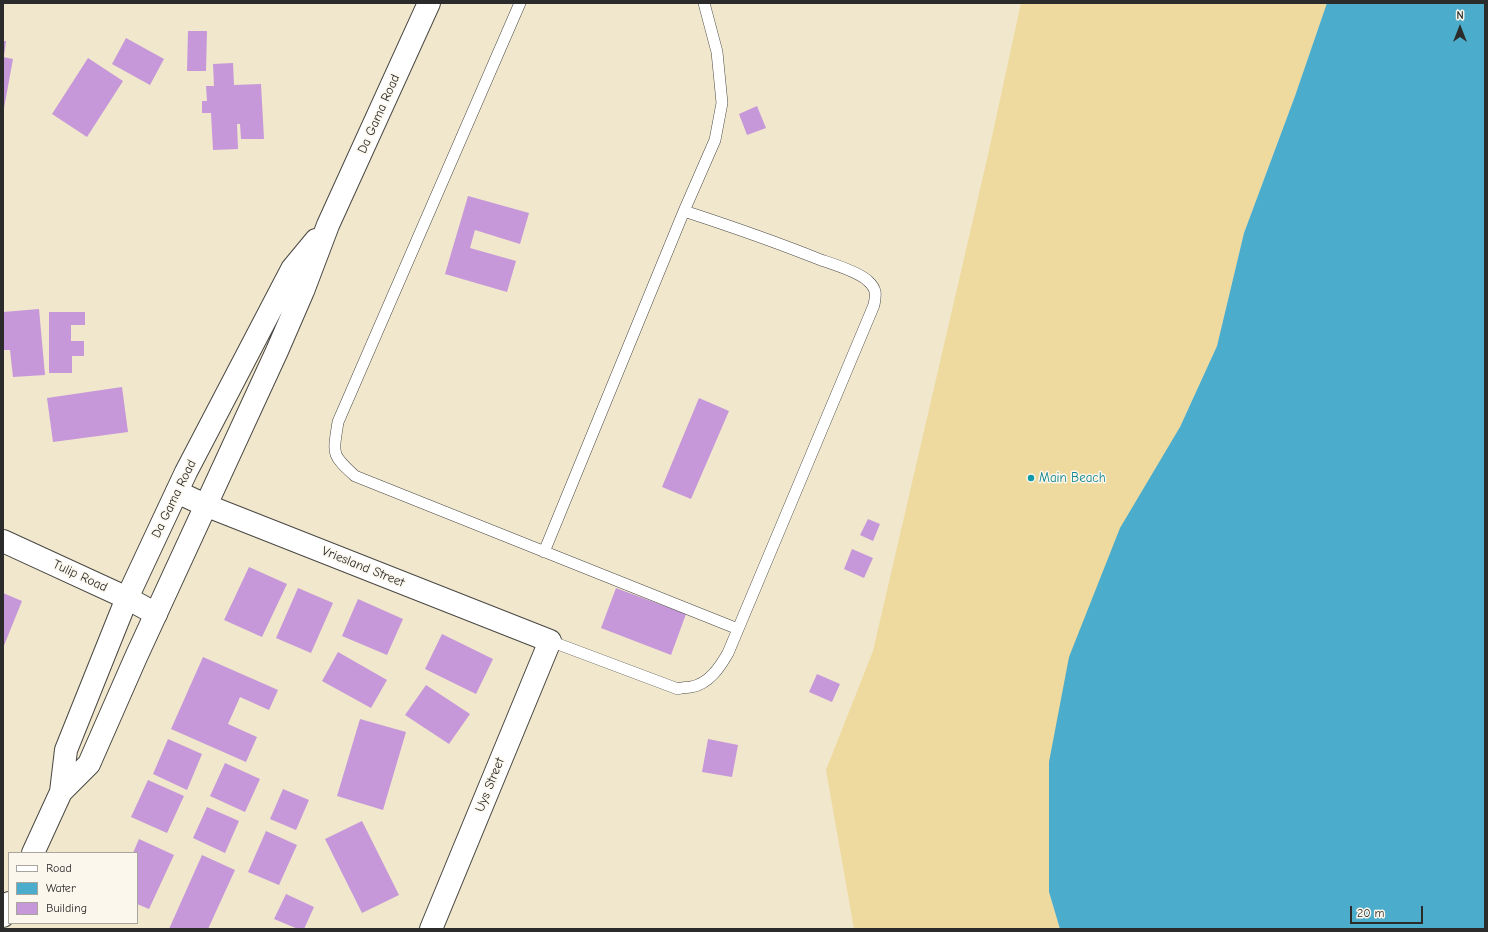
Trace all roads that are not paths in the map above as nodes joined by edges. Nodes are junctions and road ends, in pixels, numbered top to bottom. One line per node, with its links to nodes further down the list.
1 (429, 3): 5 (street, Da Gama Road)
2 (520, 3): 9 (lane)
3 (704, 3): 4 (lane)
4 (684, 210): 9 (lane); 12 (lane)
5 (328, 225): 6 (street, Da Gama Road); 7 (street, Da Gama Road)
6 (177, 492): 7 (street, Vriesland Street); 10 (street, Da Gama Road)
7 (206, 505): 11 (street, Da Gama Road); 13 (street, Vriesland Street)
8 (3, 541): 10 (street, Tulip Road)
9 (544, 552): 12 (lane)
10 (127, 598): 11 (street, Tulip Road); 14 (street, Da Gama Road)
11 (156, 614): 14 (street, Da Gama Road)
12 (738, 629): 13 (lane)
13 (550, 641): 18 (street, Uys Street)
14 (61, 792): 15 (street, Da Gama Road)
15 (33, 852)
16 (8, 906): 17 (street)
17 (3, 916)
18 (431, 929)

